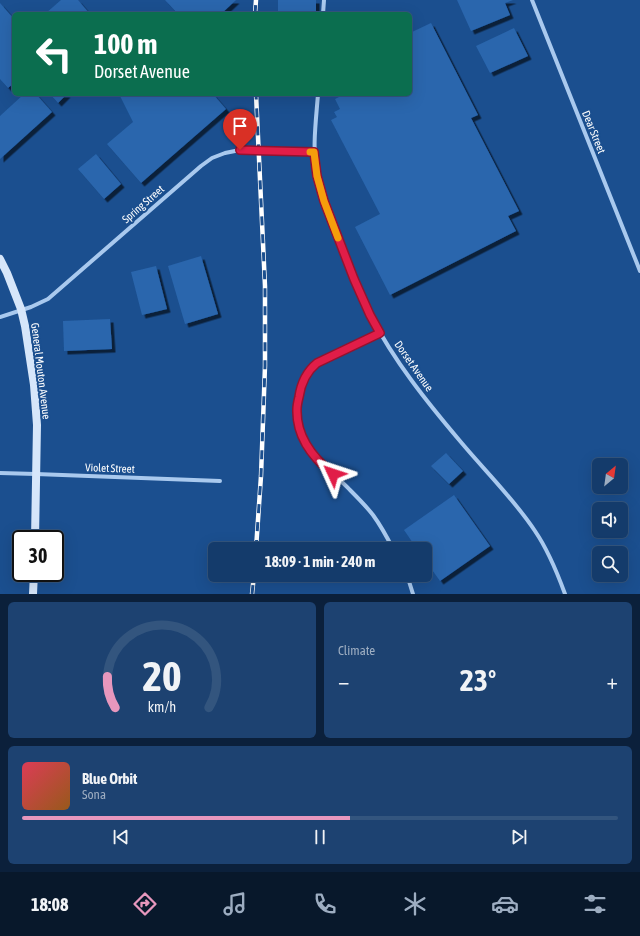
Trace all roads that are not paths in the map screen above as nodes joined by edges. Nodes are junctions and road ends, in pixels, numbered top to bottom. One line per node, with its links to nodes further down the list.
1 (324, 0): 3 (street)
2 (532, 0): 7 (street, Dear Street)
3 (323, 12)
4 (318, 96): 5 (street, Dorset Avenue)
5 (314, 152): 8 (street, Spring Street); 10 (street, Dorset Avenue)
6 (0, 259): 8 (street, General Mouton Avenue)
7 (640, 271)
8 (21, 309): 9 (street, Spring Street); 12 (street, General Mouton Avenue)
9 (0, 317)
10 (380, 333): 15 (street); 20 (street, Dorset Avenue)
11 (0, 473): 12 (street, Violet Street)
12 (36, 474): 13 (street, Violet Street); 14 (street, General Mouton Avenue)
13 (220, 481)
14 (35, 530)
15 (390, 542)
16 (34, 582): 18 (street)
17 (410, 582): 19 (street)
18 (33, 594)
19 (414, 594)
20 (565, 594)

